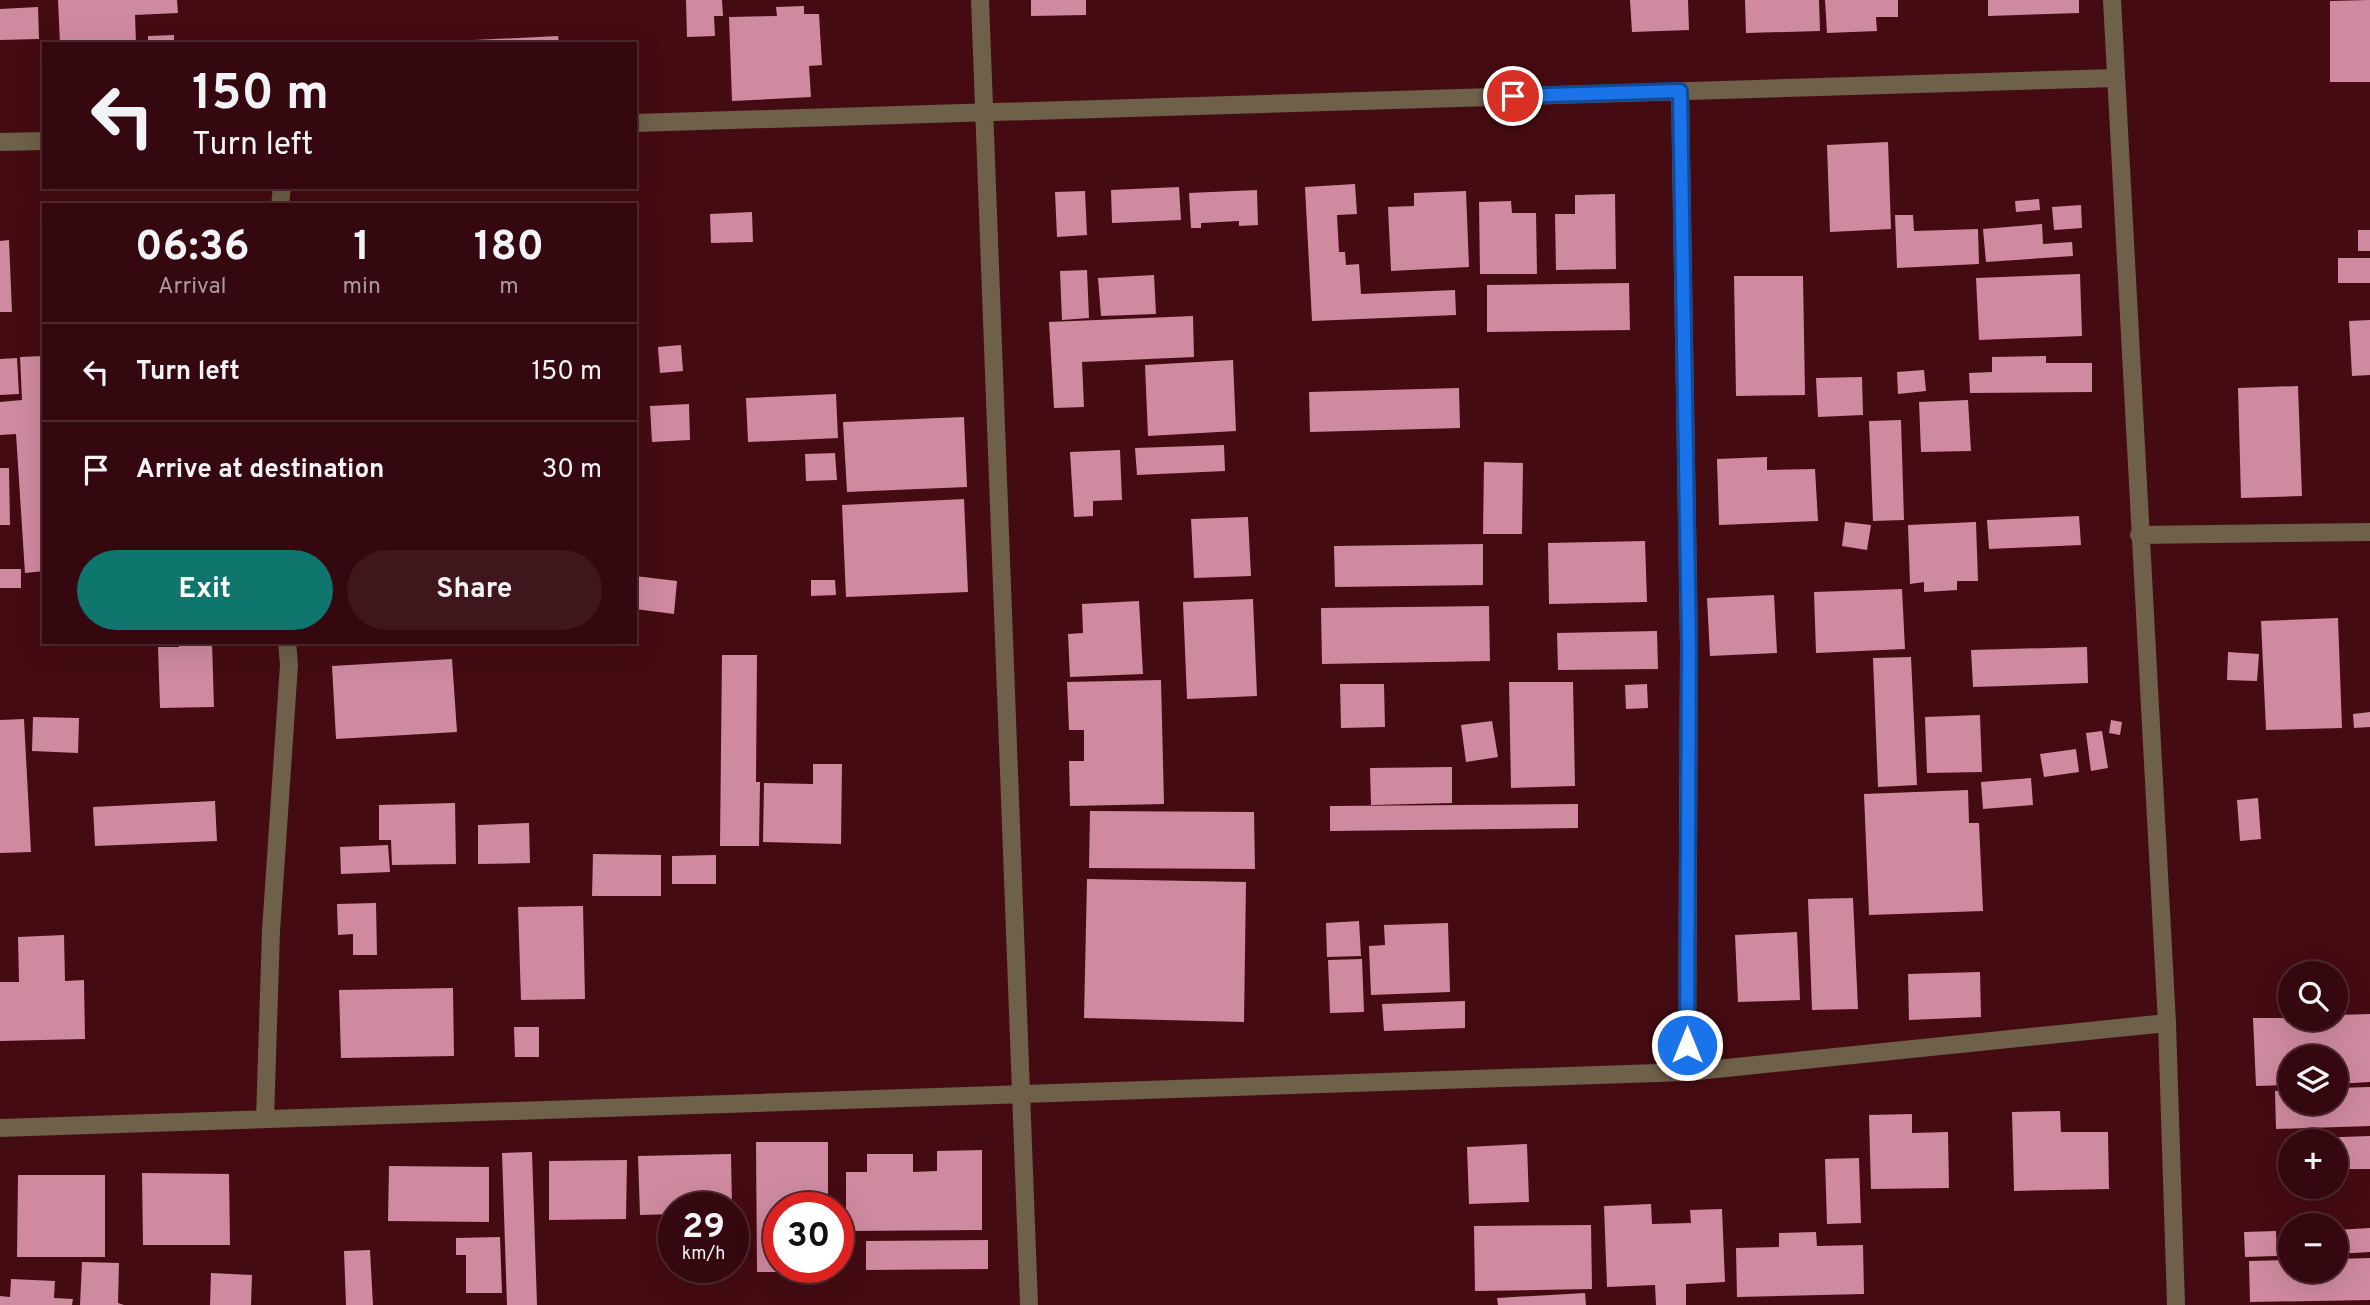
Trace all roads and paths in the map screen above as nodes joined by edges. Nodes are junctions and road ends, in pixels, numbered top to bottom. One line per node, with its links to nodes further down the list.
1 (980, 0): 5 (street)
2 (2112, 0): 3 (street)
3 (2115, 78): 4 (street); 10 (street)
4 (1680, 91): 5 (street); 13 (street)
5 (984, 112): 6 (street); 14 (street)
6 (637, 123)
7 (42, 141): 8 (street)
8 (0, 142)
9 (2370, 532): 10 (street)
10 (2139, 536): 12 (street)
11 (287, 644): 15 (street)
12 (2167, 1023): 13 (street); 18 (street)
13 (1686, 1072): 14 (street)
14 (1020, 1094): 15 (street); 17 (street)
15 (265, 1119): 16 (street)
16 (0, 1128)
17 (1029, 1305)
18 (2176, 1305)

